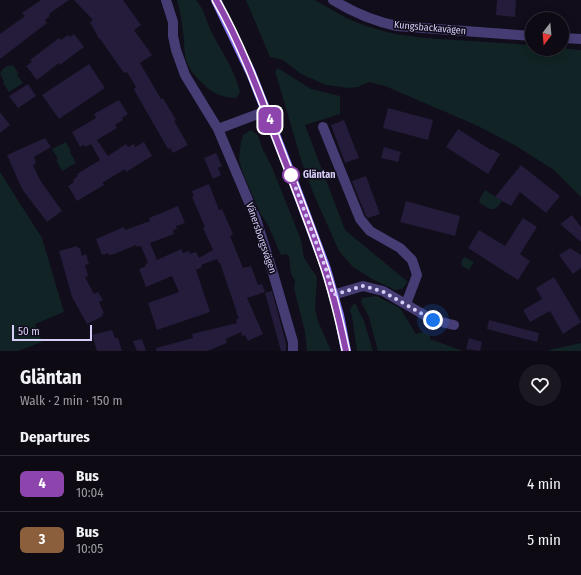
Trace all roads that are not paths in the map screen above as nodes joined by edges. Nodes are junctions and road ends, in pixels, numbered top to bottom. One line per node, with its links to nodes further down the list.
1 (166, 0): 9 (street, Vänersborgsvägen)
2 (216, 0): 7 (street)
3 (333, 0): 4 (street, Kungsbackavägen)
4 (525, 35)
5 (569, 38): 6 (street)
6 (581, 39)
7 (266, 110): 9 (street); 10 (street)
8 (323, 128): 11 (street)
9 (218, 129): 13 (street, Vänersborgsvägen)
10 (333, 295): 11 (street); 14 (street)
11 (406, 304): 12 (street)
12 (454, 325)
13 (293, 351)
14 (346, 351)

